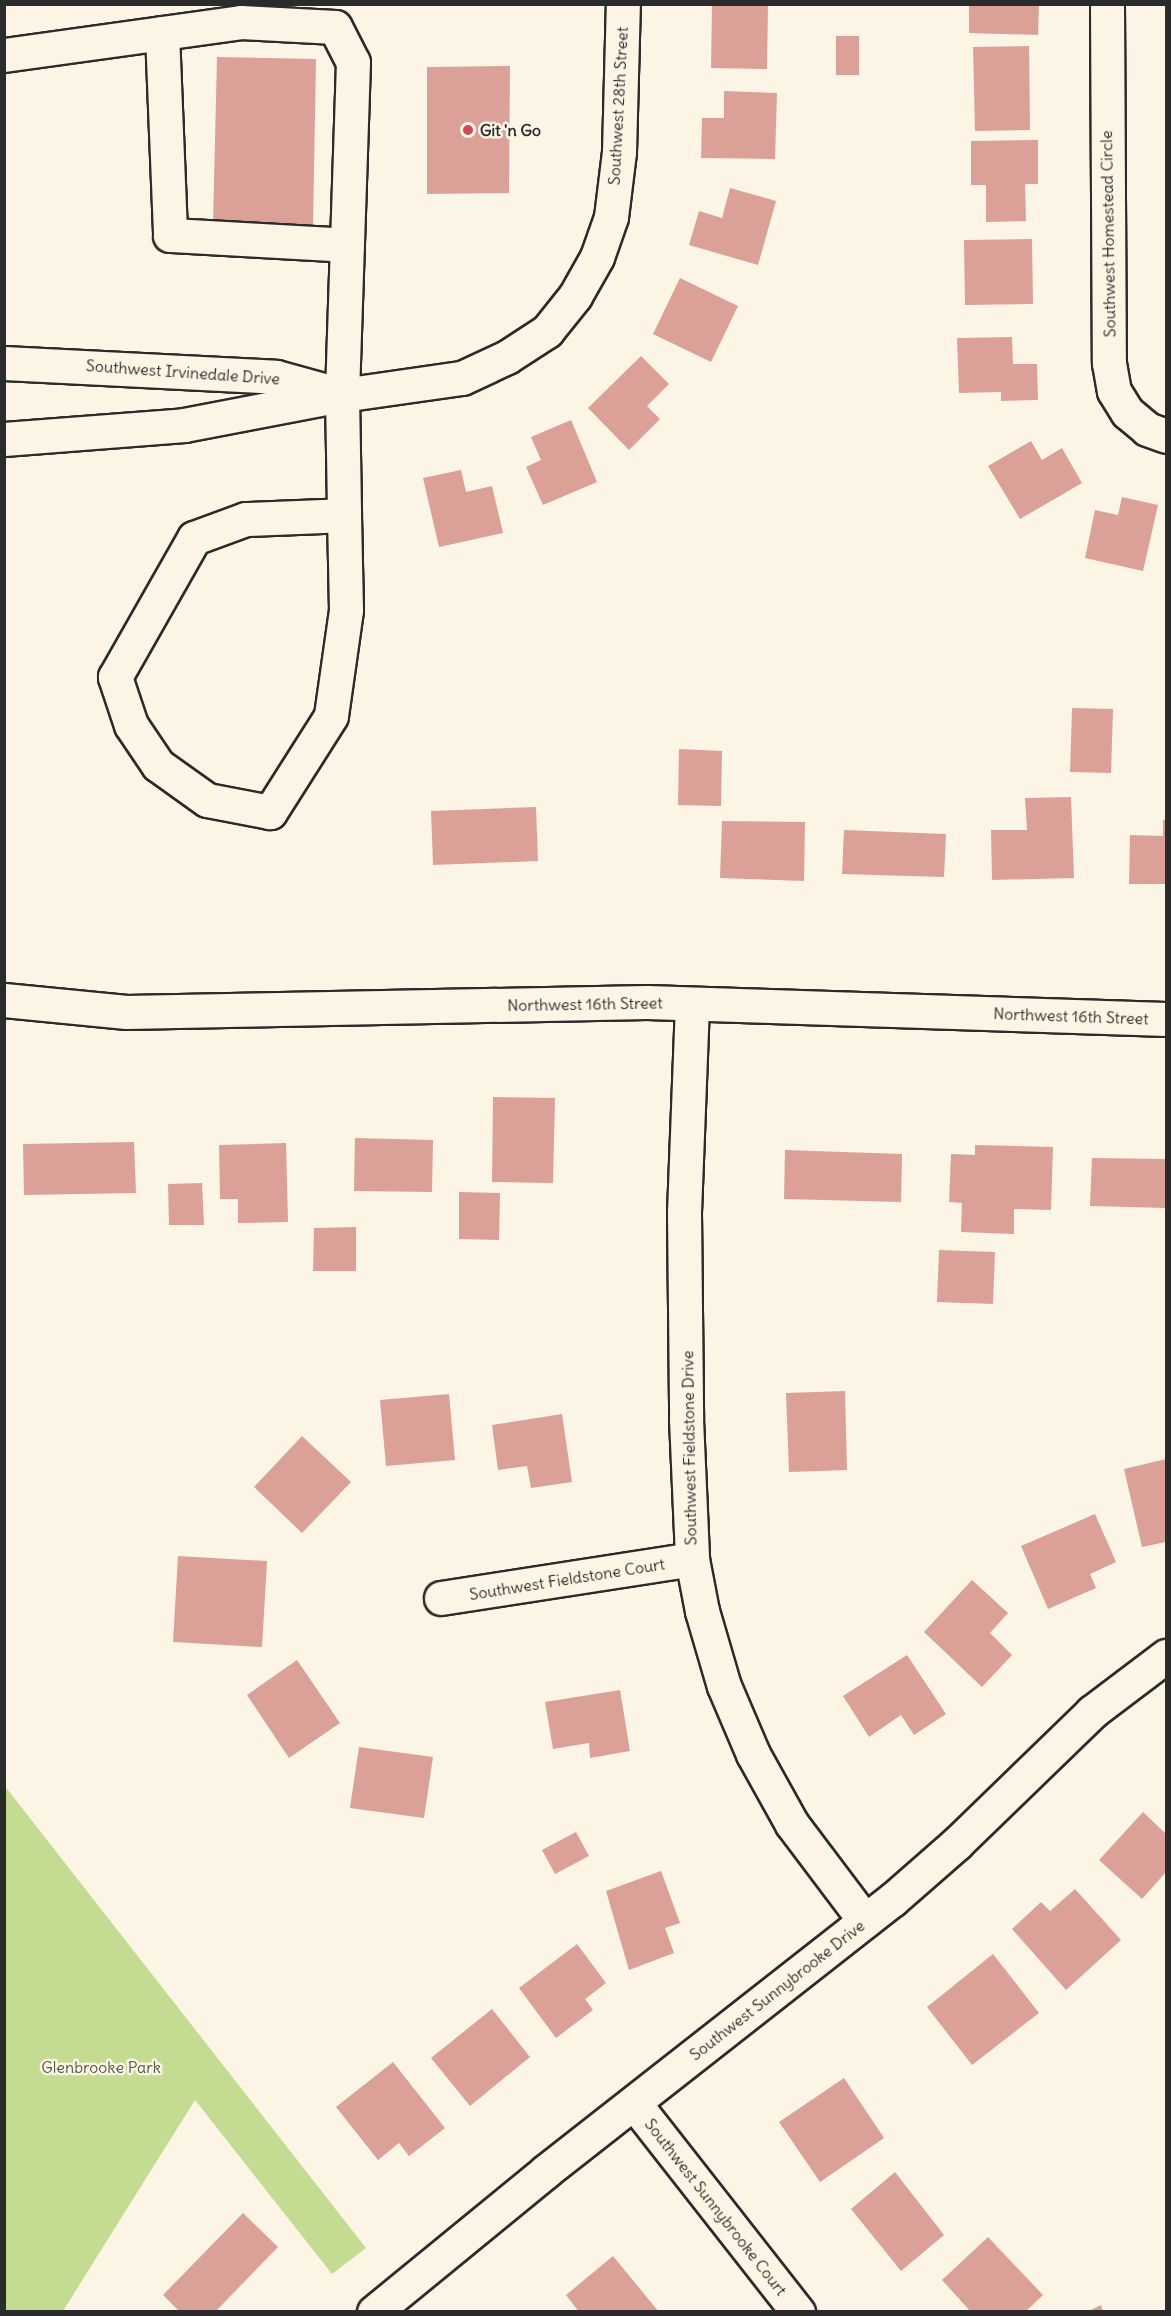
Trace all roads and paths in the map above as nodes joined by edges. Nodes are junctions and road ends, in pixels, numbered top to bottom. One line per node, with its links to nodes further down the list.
1 (623, 4): 7 (street, Southwest 28th Street)
2 (1107, 4): 8 (street, Southwest Homestead Circle)
3 (162, 33): 4 (street); 5 (street); 5 (street)
4 (4, 54)
5 (347, 245): 7 (street)
6 (4, 363): 7 (street, Southwest Irvinedale Drive)
7 (342, 395): 9 (street, Southwest Irvinedale Drive); 10 (street)
8 (1167, 436)
9 (4, 439)
10 (344, 515): 10 (street)
11 (4, 1000): 12 (street, Northwest 16th Street)
12 (692, 1004): 13 (street, Northwest 16th Street); 14 (street, Southwest Fieldstone Drive)
13 (1167, 1019)
14 (692, 1559): 15 (street, Southwest Fieldstone Court); 17 (street, Southwest Fieldstone Drive)
15 (441, 1598)
16 (1167, 1656): 17 (street, Southwest Sunnybrooke Drive)
17 (865, 1921): 18 (street, Southwest Sunnybrooke Drive)
18 (634, 2103): 19 (street, Southwest Sunnybrooke Drive); 20 (street, Southwest Sunnybrooke Court)
19 (374, 2312)
20 (798, 2312)

